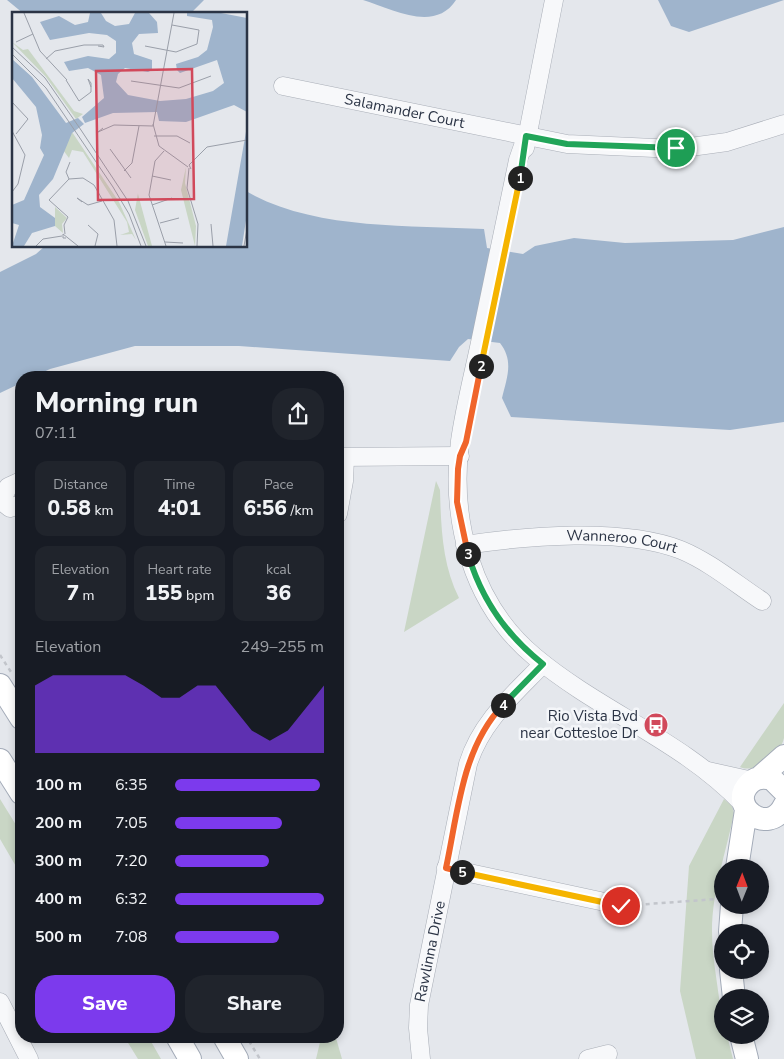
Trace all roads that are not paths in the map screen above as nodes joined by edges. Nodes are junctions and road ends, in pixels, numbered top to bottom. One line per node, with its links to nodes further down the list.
1 (554, 0): 4 (street)
2 (283, 86): 4 (street, Salamander Court)
3 (784, 124): 4 (street, Salamander Court)
4 (526, 136): 5 (street)
5 (460, 456): 6 (street); 9 (street)
6 (344, 457)
7 (15, 484): 8 (street)
8 (15, 506)
9 (465, 545): 10 (street, Wanneroo Court); 11 (street)
10 (762, 601)
11 (543, 664): 16 (street); 23 (street, Rawlinna Drive)
12 (0, 685): 13 (main road)
13 (15, 709)
14 (784, 756): 17 (main road)
15 (0, 760): 18 (main road)
16 (708, 771): 17 (street); 20 (street)
17 (756, 779): 19 (main road); 20 (main road)
18 (15, 784)
19 (781, 798): 20 (main road); 22 (main road)
20 (745, 807): 21 (main road)
21 (738, 859)
22 (748, 859)
23 (446, 868): 24 (street); 35 (street, Rawlinna Drive)
24 (600, 901)
25 (0, 1002): 26 (street)
26 (15, 1031)
27 (21, 1043): 32 (street)
28 (181, 1043): 33 (main road)
29 (228, 1043): 34 (main road)
30 (744, 1044): 37 (main road)
31 (608, 1054): 36 (street)
32 (29, 1059)
33 (190, 1059)
34 (237, 1059)
35 (421, 1059)
36 (588, 1059)
37 (748, 1059)

